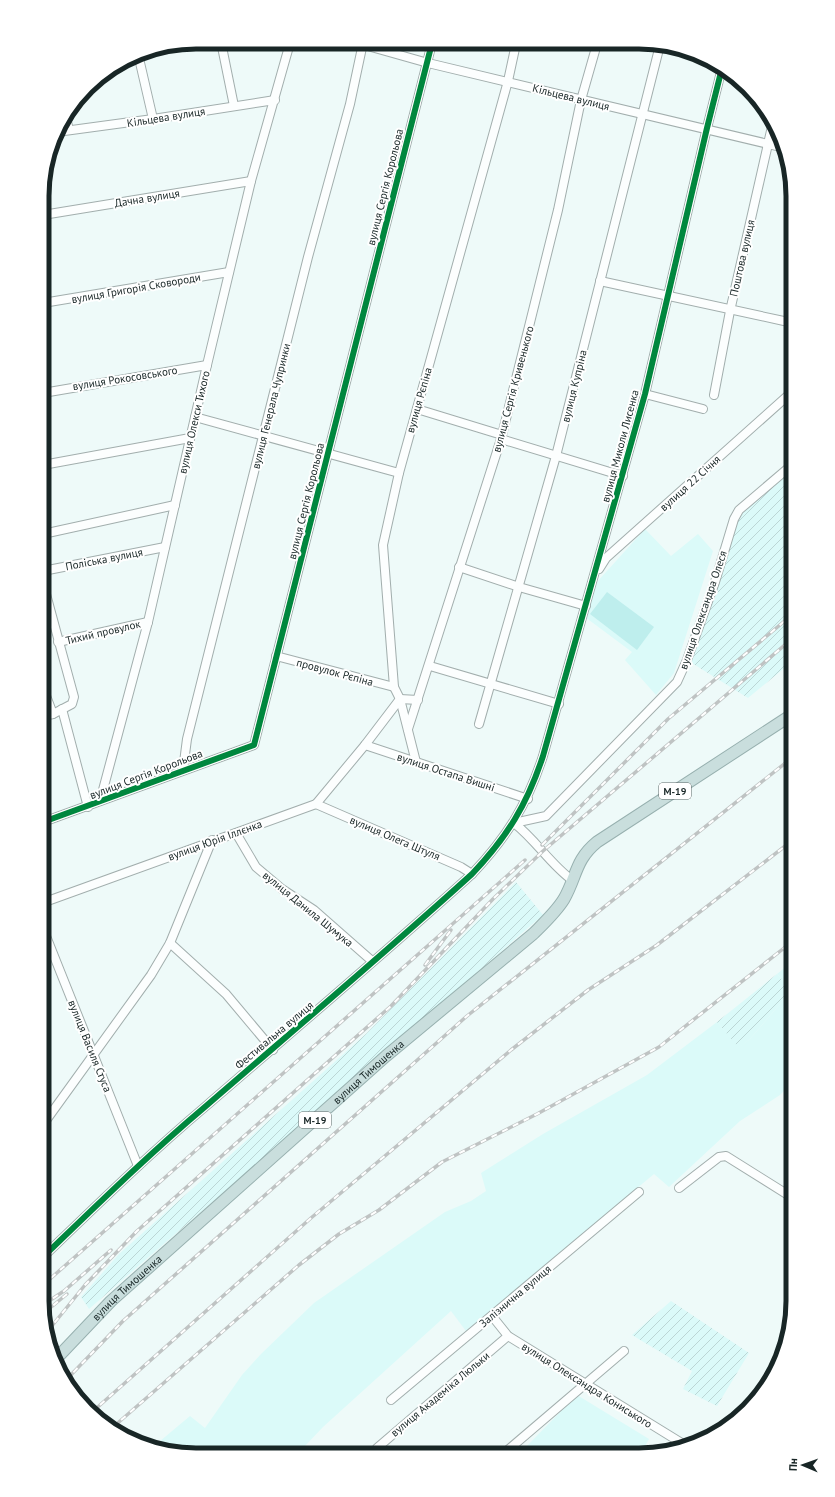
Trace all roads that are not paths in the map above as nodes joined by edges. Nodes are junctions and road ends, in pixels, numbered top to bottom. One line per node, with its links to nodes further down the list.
1 (222, 49): 15 (street)
2 (288, 49): 13 (street, вулиця Олекси Тихого)
3 (360, 49): 41 (street, вулиця Генерала Чупринки)
4 (381, 49): 10 (street, Кільцева вулиця)
5 (431, 49): 10 (street, вулиця Сергія Корольова)
6 (515, 49): 12 (street, вулиця Рєпіна)
7 (596, 49): 14 (street, вулиця Сергія Кривенького)
8 (659, 50): 16 (street, вулиця Купріна)
9 (139, 60): 17 (street)
10 (428, 63): 12 (street, Кільцева вулиця); 44 (street, вулиця Сергія Корольова)
11 (720, 74): 19 (street, вулиця Миколи Лисенка)
12 (508, 81): 14 (street, Кільцева вулиця); 38 (street, вулиця Рєпіна)
13 (275, 100): 15 (street, Кільцева вулиця); 25 (street, вулиця Олекси Тихого)
14 (581, 100): 16 (street, Кільцева вулиця); 42 (street, вулиця Сергія Кривенького)
15 (234, 106): 17 (street, Кільцева вулиця)
16 (643, 114): 19 (street, Кільцева вулиця); 28 (street, вулиця Купріна)
17 (153, 119): 20 (street, Кільцева вулиця)
18 (68, 125): 20 (street)
19 (707, 128): 23 (street, Кільцева вулиця); 29 (street, вулиця Миколи Лисенка)
20 (69, 130): 21 (street, Кільцева вулиця)
21 (64, 131)
22 (771, 131): 23 (street, Поштова вулиця)
23 (768, 143): 24 (street, Кільцева вулиця); 31 (street, Поштова вулиця)
24 (777, 146)
25 (251, 181): 26 (street, Дачна вулиця); 27 (street, вулиця Олекси Тихого)
26 (49, 214)
27 (229, 272): 30 (street, вулиця Григорія Сковороди); 33 (street, вулиця Олекси Тихого)
28 (600, 281): 29 (street); 45 (street, вулиця Купріна)
29 (667, 296): 31 (street); 35 (street, вулиця Миколи Лисенка)
30 (49, 302)
31 (730, 310): 32 (street); 36 (street, Поштова вулиця)
32 (786, 322)
33 (206, 365): 34 (street, вулиця Рокосовського); 40 (street, вулиця Олекси Тихого)
34 (49, 391)
35 (645, 394): 39 (street); 49 (street, вулиця Миколи Лисенка)
36 (714, 395)
37 (786, 397): 55 (street, вулиця 22 Січня)
38 (417, 409): 42 (street); 48 (street, вулиця Рєпіна)
39 (703, 409)
40 (195, 417): 41 (street); 43 (street, вулиця Олекси Тихого)
41 (264, 436): 44 (street); 77 (street, вулиця Генерала Чупринки)
42 (502, 437): 45 (street); 53 (street, вулиця Сергія Кривенького)
43 (190, 438): 46 (street); 50 (street, вулиця Олекси Тихого)
44 (328, 453): 48 (street); 61 (street, вулиця Сергія Корольова)
45 (556, 456): 49 (street); 56 (street, вулиця Купріна)
46 (49, 464)
47 (786, 470): 83 (street, вулиця Олександра Олеся)
48 (399, 472): 64 (street, вулиця Рєпіна)
49 (623, 476): 55 (street, вулиця Миколи Лисенка)
50 (175, 505): 51 (street); 52 (street, вулиця Олекси Тихого)
51 (49, 533)
52 (165, 547): 54 (street, Поліська вулиця); 59 (street, вулиця Олекси Тихого)
53 (459, 567): 56 (street); 62 (street, вулиця Сергія Кривенького)
54 (49, 571)
55 (594, 580): 58 (street, вулиця Миколи Лисенка)
56 (519, 587): 58 (street); 63 (street, вулиця Купріна)
57 (49, 606): 60 (street)
58 (586, 606): 68 (street, вулиця Миколи Лисенка)
59 (148, 622): 60 (street, Тихий провулок); 79 (street, вулиця Олекси Тихого)
60 (58, 642): 69 (street)
61 (276, 656): 64 (street, провулок Рєпіна); 77 (street, вулиця Сергія Корольова)
62 (430, 666): 63 (street); 66 (street, вулиця Сергія Кривенького)
63 (492, 685): 68 (street); 73 (street, вулиця Купріна)
64 (394, 687): 65 (street, вулиця Рєпіна)
65 (400, 699): 66 (street); 74 (street, вулиця Рєпіна); 75 (street)
66 (418, 700): 74 (street, вулиця Сергія Кривенького)
67 (49, 704): 70 (street)
68 (559, 704): 78 (street, вулиця Миколи Лисенка)
69 (62, 709): 70 (street); 81 (street)
70 (53, 714): 71 (street)
71 (49, 715)
72 (786, 719): 87 (highway, М-19)
73 (479, 724)
74 (408, 728): 76 (street, вулиця Рєпіна)
75 (365, 745): 76 (street, вулиця Остапа Вишні); 80 (street)
76 (416, 762): 78 (street, вулиця Остапа Вишні)
77 (183, 770): 79 (street, вулиця Сергія Корольова)
78 (528, 799): 83 (street, вулиця Миколи Лисенка)
79 (100, 801): 81 (street, вулиця Сергія Корольова)
80 (316, 804): 84 (street, вулиця Юрія Іллєнка); 86 (street, вулиця Олега Штуля)
81 (88, 807): 82 (street, вулиця Сергія Корольова)
82 (49, 820)
83 (514, 823): 86 (street, Фестивальна вулиця); 87 (street)
84 (236, 833): 85 (street, вулиця Юрія Іллєнка); 91 (street, вулиця Данила Шумука)
85 (212, 840): 88 (street, вулиця Юрія Іллєнка); 90 (street)
86 (472, 874): 91 (street, Фестивальна вулиця)
87 (572, 880): 103 (highway, вулиця Тимошенка / М-19)
88 (49, 900)
89 (49, 943): 93 (street, вулиця Василя Стуса)
90 (170, 944): 92 (street); 93 (street)
91 (372, 962): 92 (street, Фестивальна вулиця)
92 (272, 1050): 95 (street, Фестивальна вулиця)
93 (94, 1055): 94 (street); 95 (street, вулиця Василя Стуса)
94 (49, 1116)
95 (138, 1166): 99 (street, Фестивальна вулиця)
96 (679, 1188): 98 (street)
97 (639, 1192): 100 (street, Залізнична вулиця)
98 (786, 1194)
99 (49, 1251)
100 (492, 1316): 101 (street, вулиця Олександра Кониського); 105 (street, Залізнична вулиця)
101 (508, 1336): 104 (street, вулиця Олександра Кониського); 107 (street, вулиця Академіка Люльки)
102 (624, 1351): 104 (street)
103 (59, 1355)
104 (585, 1383): 106 (street, вулиця Олександра Кониського); 108 (street)
105 (391, 1400)
106 (680, 1442)
107 (377, 1448)
108 (510, 1448)

